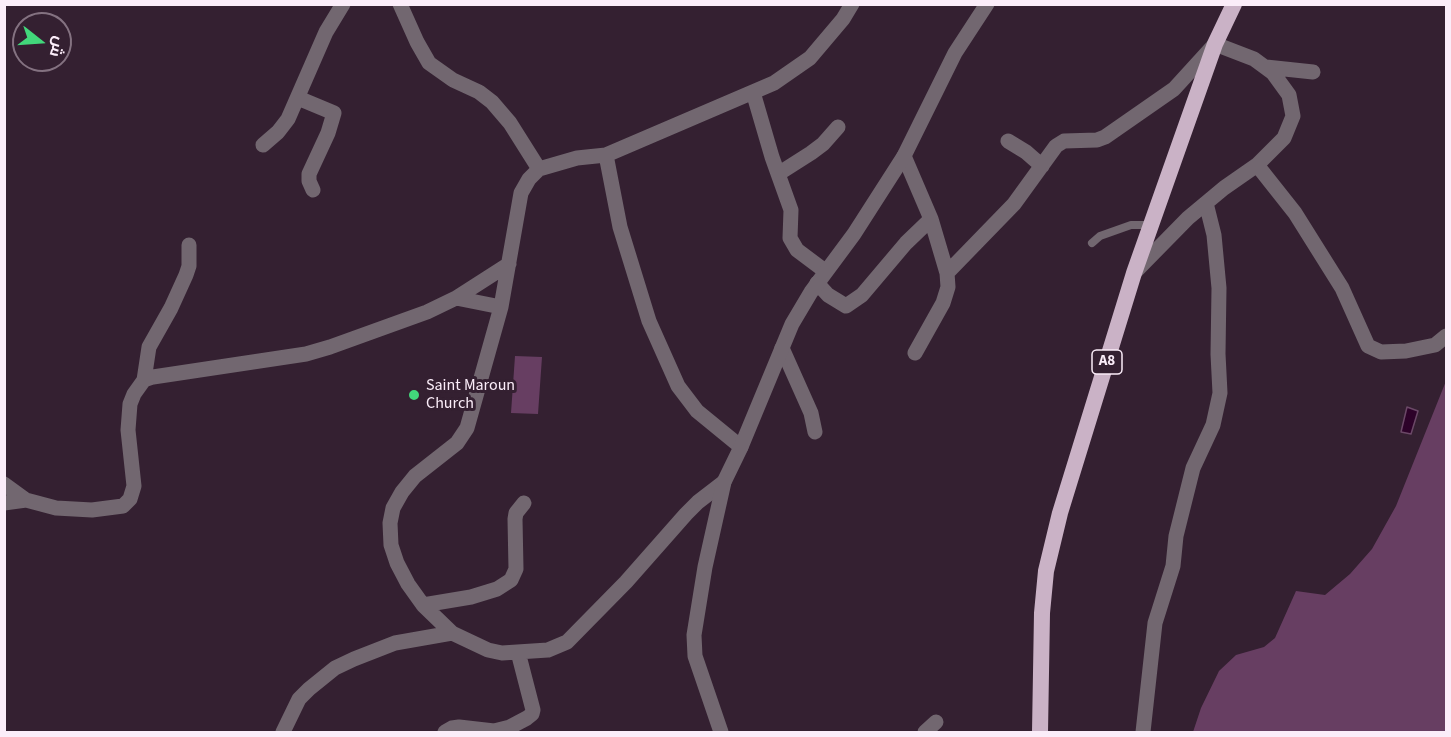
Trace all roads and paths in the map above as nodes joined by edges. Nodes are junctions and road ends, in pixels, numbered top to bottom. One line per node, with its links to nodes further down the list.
1 (343, 4): 10 (street)
2 (400, 4): 18 (street)
3 (852, 4): 9 (street)
4 (987, 4): 15 (street)
5 (1234, 4): 6 (highway, A8)
6 (1215, 44): 7 (street); 17 (street); 23 (highway, A8)
7 (1266, 67): 8 (street); 16 (street)
8 (1313, 72)
9 (753, 92): 14 (street); 19 (street)
10 (298, 98): 13 (street); 20 (street)
11 (838, 127): 19 (street)
12 (1008, 141): 17 (street)
13 (263, 145)
14 (606, 155): 18 (street); 37 (street)
15 (904, 156): 22 (street); 29 (street)
16 (1257, 165): 21 (street); 32 (street)
17 (1042, 166): 27 (street)
18 (539, 170): 26 (street)
19 (778, 174): 29 (street)
20 (312, 190)
21 (1206, 203): 28 (street); 50 (street)
22 (931, 219): 27 (street); 29 (street)
23 (1151, 225): 24 (lane); 28 (highway, A8)
24 (1092, 243)
25 (189, 245): 35 (street)
26 (509, 264): 30 (street); 31 (street)
27 (948, 273): 34 (street)
28 (1134, 273): 49 (highway, A8)
29 (821, 277): 33 (street)
30 (456, 298): 31 (street); 35 (street)
31 (501, 307): 43 (street)
32 (1446, 336)
33 (782, 348): 36 (street); 37 (street)
34 (915, 353)
35 (144, 380): 40 (street)
36 (815, 432)
37 (741, 447): 38 (street)
38 (724, 483): 45 (street); 48 (street)
39 (4, 484): 40 (street)
40 (26, 500): 42 (street)
41 (524, 502): 43 (street)
42 (4, 503)
43 (423, 604): 44 (street)
44 (452, 633): 45 (street); 46 (street)
45 (518, 652): 47 (street)
46 (283, 732)
47 (444, 732)
48 (721, 732)
49 (1040, 732)
50 (1143, 732)

